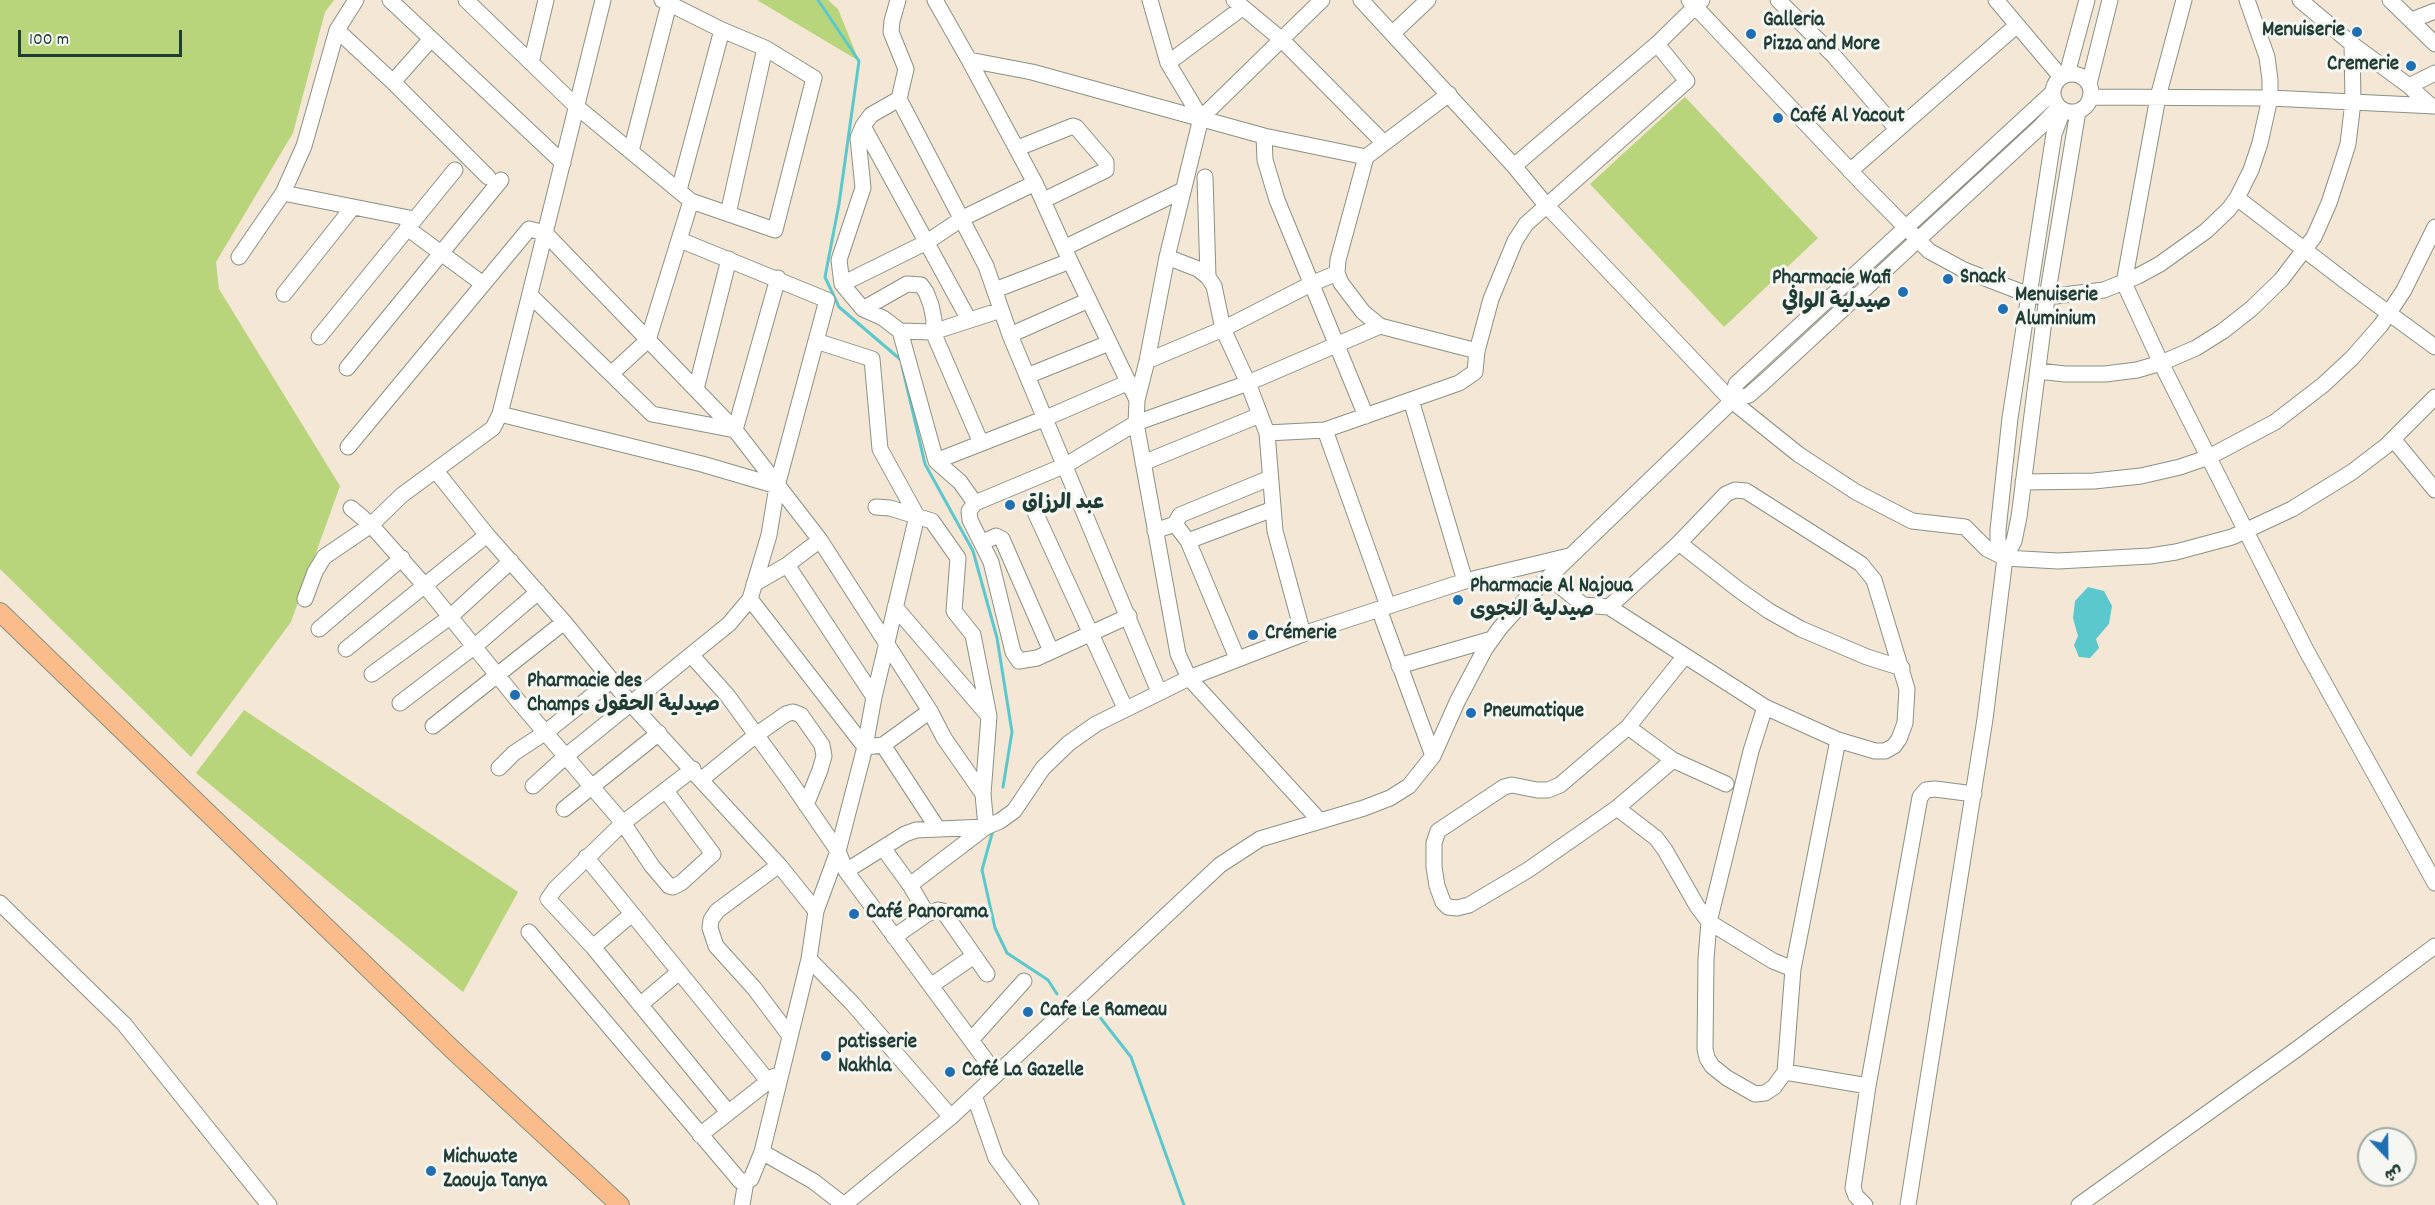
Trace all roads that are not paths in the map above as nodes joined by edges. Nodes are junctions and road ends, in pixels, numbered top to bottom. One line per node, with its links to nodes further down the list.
1 (356, 0): 26 (street)
2 (390, 0): 29 (street)
3 (546, 0): 36 (street)
4 (603, 0): 50 (street)
5 (898, 0): 46 (street)
6 (935, 0): 35 (street)
7 (1150, 0): 37 (street)
8 (1322, 0): 30 (street)
9 (1361, 0): 28 (street)
10 (1428, 0): 28 (street)
11 (1779, 0): 54 (street)
12 (2087, 0): 39 (street)
13 (2110, 0): 42 (street)
14 (2184, 0): 44 (street)
15 (2247, 0): 45 (street)
16 (2396, 1): 24 (street)
17 (665, 2): 27 (street); 59 (street)
18 (1695, 2): 31 (street); 64 (street)
19 (2000, 2): 25 (street)
20 (2308, 2): 32 (street)
21 (473, 3): 36 (street)
22 (1238, 4): 30 (street); 37 (street)
23 (2435, 11): 24 (street)
24 (2412, 20): 33 (street)
25 (2016, 26): 39 (street); 54 (street)
26 (337, 30): 40 (street); 69 (street)
27 (722, 30): 34 (street); 67 (street)
28 (1393, 33): 43 (street)
29 (431, 39): 40 (street); 61 (street)
30 (1282, 40): 51 (street); 57 (street)
31 (1657, 44): 62 (street); 73 (street)
32 (2352, 44): 41 (street); 47 (street)
33 (2435, 44)
34 (765, 48): 75 (street); 75 (street)
35 (969, 60): 51 (street); 58 (street)
36 (531, 63): 50 (street)
37 (1168, 63): 51 (street)
38 (2435, 73): 41 (street)
39 (2064, 76): 42 (street); 48 (street)
40 (393, 82): 85 (street)
41 (2409, 86): 49 (street)
42 (2090, 91): 44 (street); 48 (street)
43 (1449, 94): 57 (street); 62 (street)
44 (2158, 97): 45 (street); 93 (street)
45 (2270, 98): 47 (street); 70 (street)
46 (900, 99): 52 (street); 76 (street)
47 (2353, 102): 49 (street); 84 (street)
48 (2063, 105): 53 (street); 55 (street); 78 (street); 101 (street)
49 (2433, 106)
50 (577, 107): 59 (street); 61 (street)
51 (1201, 118): 56 (street); 68 (street)
52 (863, 126): 83 (street); 95 (street)
53 (2040, 127): 55 (street); 82 (street)
54 (1897, 129): 64 (street)
55 (2054, 134): 100 (street)
56 (1264, 136): 60 (street); 96 (street)
57 (1384, 142): 60 (street)
58 (1018, 148): 66 (street); 71 (street)
59 (631, 151): 67 (street)
60 (1366, 157): 90 (street)
61 (563, 163): 80 (street)
62 (1514, 166): 73 (street)
63 (455, 170): 77 (street)
64 (1850, 171): 78 (street)
65 (1205, 177): 91 (street)
66 (1035, 183): 71 (street); 76 (street)
67 (679, 190): 72 (street)
68 (1181, 191): 86 (street); 88 (street)
69 (283, 193): 74 (street); 87 (street)
70 (2237, 198): 84 (street); 93 (street)
71 (1044, 200): 86 (street)
72 (691, 201): 75 (street); 81 (street)
73 (1546, 205): 118 (street); 131 (street)
74 (352, 207): 77 (street); 98 (street)
75 (728, 214)
76 (963, 218): 83 (street); 97 (street)
77 (410, 224): 85 (street); 112 (street)
78 (1904, 227): 82 (street); 131 (street)
79 (2435, 227): 105 (street)
80 (545, 233): 94 (street); 99 (street); 113 (street)
81 (680, 240): 89 (street); 113 (street)
82 (1918, 241): 100 (street); 131 (street)
83 (927, 242): 95 (street); 106 (street)
84 (2305, 251): 105 (street); 120 (street)
85 (442, 253): 94 (street); 121 (street)
86 (1067, 254): 97 (street); 102 (street)
87 (239, 256)
88 (1167, 257): 91 (street); 119 (street)
89 (729, 259): 92 (street); 127 (street)
90 (1337, 273): 96 (street); 107 (street)
91 (1208, 277): 108 (street)
92 (778, 278): 114 (street); 137 (street)
93 (2124, 283): 101 (street); 120 (street)
94 (483, 284): 142 (street)
95 (842, 284): 103 (street)
96 (1311, 284): 108 (street); 116 (street)
97 (994, 291): 104 (street)
98 (284, 294)
99 (530, 295): 123 (street); 132 (street)
100 (2029, 295): 101 (street); 169 (street)
101 (2047, 297): 122 (street)
102 (1089, 300): 111 (street); 115 (street)
103 (863, 309): 109 (street); 110 (street)
104 (1001, 310): 106 (street); 111 (street)
105 (2389, 314): 117 (street); 143 (street)
106 (969, 320): 110 (street)
107 (1380, 326): 116 (street); 118 (street)
108 (1223, 329): 119 (street); 126 (street)
109 (900, 331): 110 (street); 144 (street)
110 (933, 332): 141 (street)
111 (1010, 334): 124 (street)
112 (319, 337)
113 (648, 340): 123 (street); 127 (street)
114 (816, 341): 150 (street); 157 (street)
115 (1109, 343): 124 (street); 125 (street)
116 (1337, 346): 126 (street); 134 (street)
117 (2435, 347)
118 (1477, 351): 130 (street)
119 (1147, 361): 129 (street)
120 (2161, 363): 122 (street); 143 (street)
121 (347, 369)
122 (2037, 371): 149 (street)
123 (611, 374): 137 (street)
124 (1027, 376): 135 (street)
125 (1129, 382): 129 (street); 135 (street)
126 (1248, 383): 133 (street); 136 (street)
127 (696, 390): 137 (street)
128 (2435, 397): 140 (street)
129 (1137, 400): 136 (street)
130 (1411, 400): 134 (street); 173 (street)
131 (1732, 401): 167 (street); 169 (street)
132 (500, 414): 147 (street); 150 (street)
133 (1260, 415): 139 (street); 145 (street)
134 (1366, 416): 138 (street)
135 (1046, 418): 141 (street); 146 (street)
136 (1136, 423): 145 (street); 146 (street)
137 (735, 430): 150 (street)
138 (1325, 430): 139 (street); 181 (street)
139 (1267, 433): 148 (street)
140 (2393, 439): 151 (street); 161 (street)
141 (981, 443): 144 (street)
142 (348, 447)
143 (2209, 457): 149 (street); 161 (street)
144 (936, 461): 152 (street)
145 (1143, 463): 160 (street)
146 (1066, 465): 152 (street); 183 (street)
147 (436, 471): 159 (street); 162 (street)
148 (1270, 478): 155 (street); 158 (street)
149 (2024, 482): 169 (street)
150 (777, 486): 163 (street); 174 (street)
151 (2435, 490)
152 (975, 503): 165 (street)
153 (876, 507): 157 (street)
154 (351, 508): 159 (street)
155 (1273, 509): 164 (street); 188 (street)
156 (1035, 512): 187 (street)
157 (917, 516): 179 (street); 210 (street)
158 (1175, 524): 160 (street); 164 (street)
159 (371, 525): 168 (street); 177 (street)
160 (1155, 531): 201 (street)
161 (2245, 531): 169 (street); 242 (street)
162 (487, 535): 170 (street); 175 (street)
163 (820, 540): 171 (street); 190 (street)
164 (1188, 541): 196 (street)
165 (982, 542): 193 (street); 193 (street)
166 (1679, 543): 180 (street); 198 (street); 198 (street)
167 (1569, 556): 172 (street); 173 (street)
168 (402, 558): 175 (street); 186 (street)
169 (2005, 558): 229 (street)
170 (511, 561): 176 (street); 184 (street)
171 (787, 565): 174 (street); 204 (street)
172 (1549, 577): 180 (street); 189 (street)
173 (1465, 581): 181 (street)
174 (754, 584): 178 (street)
175 (426, 587): 184 (street); 192 (street)
176 (538, 592): 185 (street); 191 (street)
177 (305, 599)
178 (750, 599): 194 (street); 218 (street)
179 (895, 607): 190 (street); 210 (street)
180 (1609, 607): 195 (street)
181 (1384, 608): 188 (street); 197 (street)
182 (0, 612): 274 (main road)
183 (1128, 616): 187 (street); 203 (street)
184 (450, 617): 191 (street); 199 (street)
185 (564, 622): 200 (street); 202 (street)
186 (319, 629)
187 (1089, 632): 193 (street); 208 (street)
188 (1303, 634): 196 (street)
189 (1492, 639): 197 (street); 220 (street)
190 (887, 642): 204 (street); 209 (street)
191 (475, 646): 200 (street); 205 (street)
192 (346, 649)
193 (1051, 651)
194 (692, 656): 206 (street); 215 (street)
195 (1684, 657): 207 (street); 212 (street)
196 (1237, 658): 201 (street)
197 (1399, 666): 220 (street)
198 (1902, 668): 216 (street)
199 (372, 674)
200 (497, 674): 211 (street); 213 (street)
201 (1189, 678): 203 (street); 233 (street)
202 (612, 680): 206 (street); 213 (street)
203 (1159, 692): 208 (street)
204 (874, 697): 218 (street)
205 (400, 703)
206 (632, 704): 214 (street); 219 (street)
207 (1765, 707): 216 (street); 248 (street)
208 (1125, 708): 235 (street)
209 (930, 711): 217 (street); 228 (street)
210 (988, 716): 228 (street)
211 (432, 726)
212 (1628, 727): 221 (street); 231 (street)
213 (546, 732): 219 (street); 222 (street)
214 (659, 733): 223 (street); 226 (street)
215 (756, 735): 223 (street); 230 (street); 230 (street)
216 (1838, 740): 255 (street)
217 (883, 745): 218 (street); 236 (street)
218 (865, 747): 238 (street)
219 (566, 756): 225 (street); 226 (street)
220 (1433, 756): 233 (street)
221 (1674, 759): 224 (street); 231 (street)
222 (499, 768)
223 (698, 774): 227 (street); 240 (street)
224 (1726, 784)
225 (533, 786)
226 (591, 787): 232 (street); 234 (street)
227 (666, 791): 234 (street); 234 (street)
228 (983, 794): 235 (street)
229 (1974, 794): 266 (street); 279 (street)
230 (806, 805): 238 (street)
231 (1617, 808): 248 (street)
232 (564, 809)
233 (1320, 821): 264 (street)
234 (623, 823): 239 (street)
235 (986, 827): 236 (street); 243 (street)
236 (938, 829): 237 (street)
237 (883, 848): 241 (street); 243 (street)
238 (838, 852): 241 (street); 245 (street)
239 (586, 857): 246 (street); 252 (street)
240 (779, 865): 245 (street); 261 (street)
241 (846, 871): 250 (street)
242 (2435, 883)
243 (910, 885): 247 (street)
244 (0, 903): 273 (street)
245 (816, 911): 254 (street)
246 (632, 914): 252 (street); 256 (street)
247 (927, 914): 250 (street); 253 (street)
248 (1709, 922): 255 (street); 263 (street)
249 (529, 932): 270 (street)
250 (894, 936): 259 (street)
251 (2435, 945): 280 (street)
252 (593, 947): 260 (street)
253 (974, 956): 257 (street); 259 (street)
254 (809, 959): 261 (street); 269 (street)
255 (1793, 969): 263 (street)
256 (679, 972): 260 (street); 265 (street)
257 (987, 974)
258 (1024, 981): 262 (street)
259 (932, 986): 262 (street)
260 (640, 1005): 268 (street)
261 (790, 1036): 265 (street)
262 (971, 1040): 264 (street)
263 (1785, 1072): 266 (street)
264 (996, 1074): 267 (street)
265 (774, 1077): 268 (street); 271 (street)
266 (1868, 1086): 278 (street)
267 (974, 1095): 269 (street); 277 (street)
268 (728, 1112): 270 (street)
269 (951, 1117): 276 (street)
270 (700, 1135): 272 (street)
271 (762, 1152): 272 (street); 276 (street)
272 (746, 1181): 275 (street)
273 (269, 1205)
274 (621, 1205)
275 (742, 1205)
276 (844, 1205)
277 (1031, 1205)
278 (1865, 1205)
279 (1908, 1205)
280 (2079, 1205)

